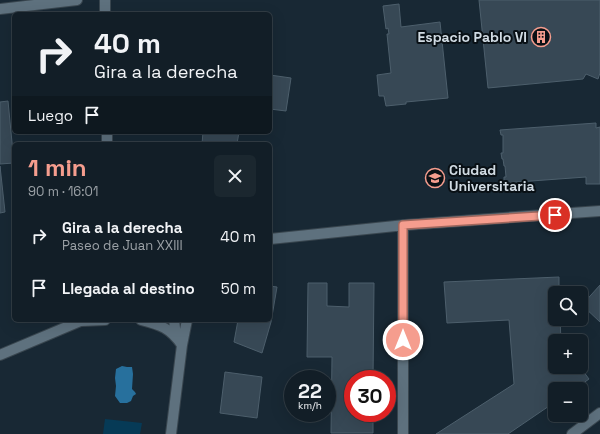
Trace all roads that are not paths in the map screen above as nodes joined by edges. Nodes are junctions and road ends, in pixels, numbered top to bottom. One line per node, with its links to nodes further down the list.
1 (77, 0): 3 (street)
2 (105, 0): 4 (street)
3 (0, 9)
4 (105, 12)
5 (600, 212): 6 (street)
6 (403, 225): 7 (street); 17 (street)
7 (272, 239)
8 (77, 322): 14 (street)
9 (150, 322): 12 (street)
10 (174, 322): 12 (street)
11 (187, 322): 13 (street)
12 (176, 336): 13 (street)
13 (182, 345): 16 (street)
14 (0, 355)
15 (600, 414): 18 (street)
16 (171, 434)
17 (403, 434)
18 (572, 434)

